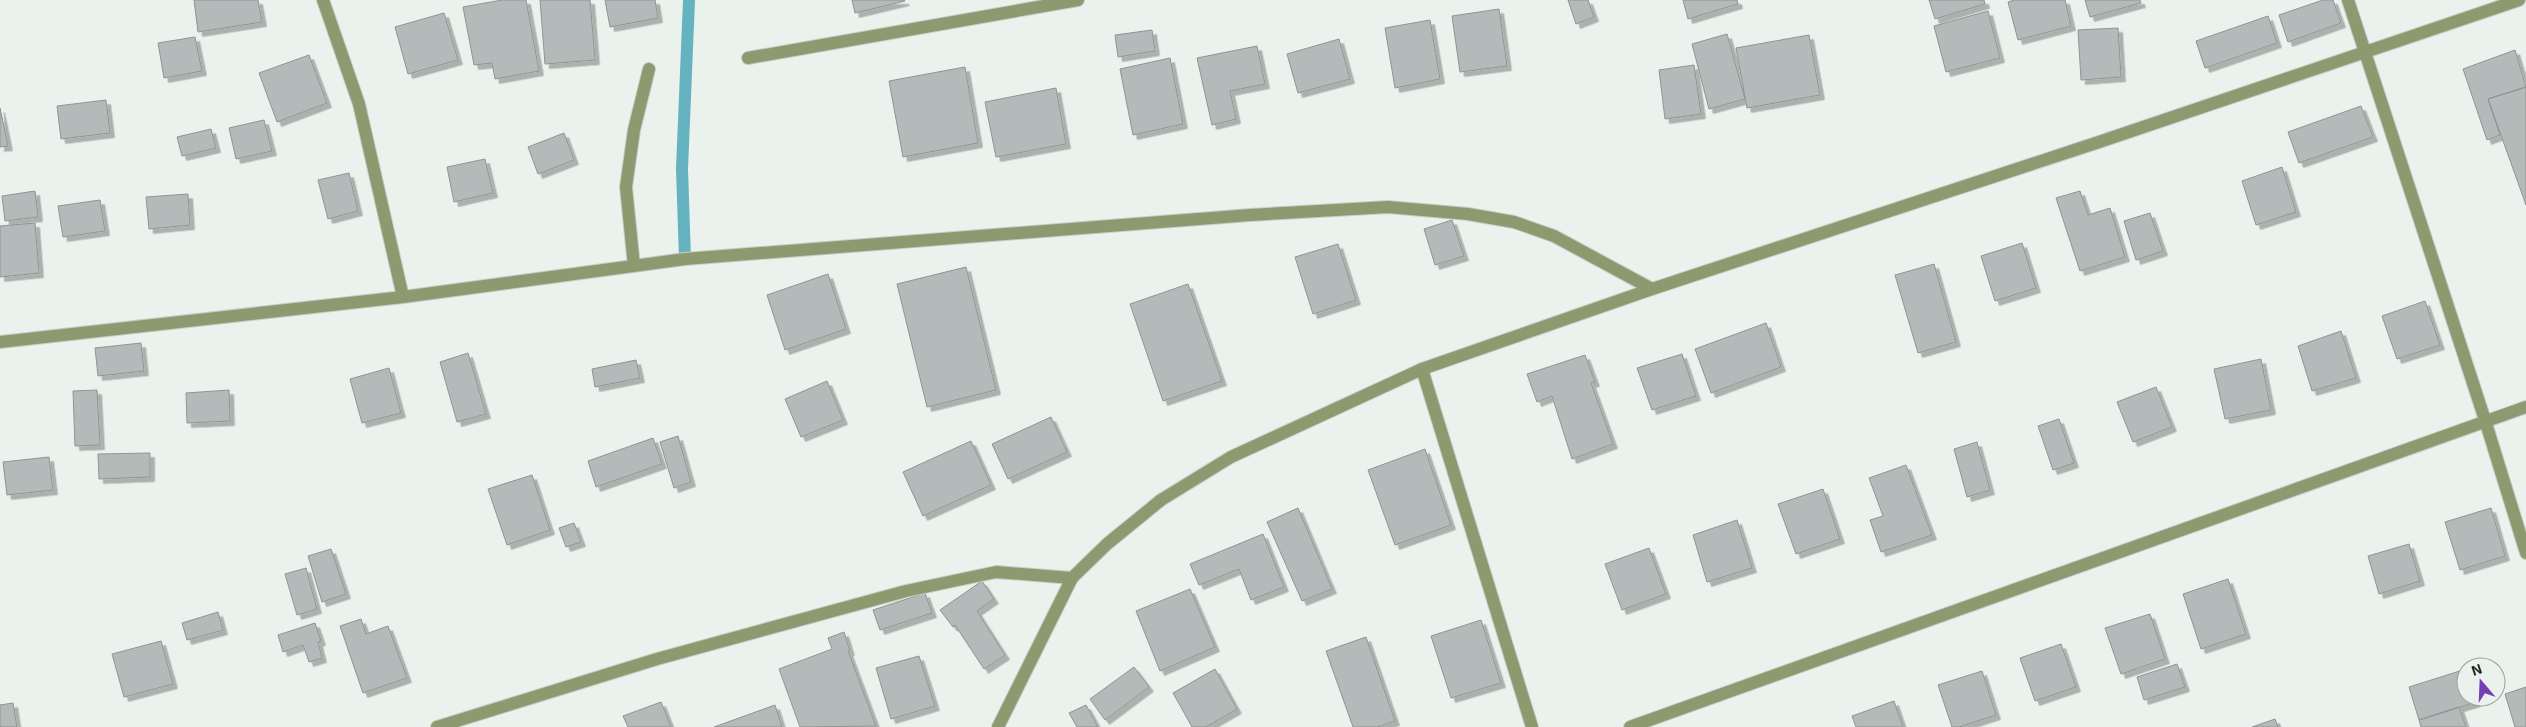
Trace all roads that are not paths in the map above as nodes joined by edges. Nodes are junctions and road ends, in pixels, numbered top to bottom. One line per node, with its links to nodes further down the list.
1 (323, 0): 10 (street)
2 (1078, 0): 6 (street)
3 (2348, 0): 5 (street)
4 (2519, 0): 5 (street)
5 (2364, 52): 9 (street); 14 (street)
6 (748, 58)
7 (649, 69): 8 (street)
8 (634, 266): 9 (street); 10 (street)
9 (1652, 289): 12 (street)
10 (403, 297): 11 (street)
11 (0, 342)
12 (1422, 369): 16 (street); 19 (street)
13 (2526, 407): 14 (street)
14 (2486, 420): 15 (street); 20 (street)
15 (2526, 553)
16 (1072, 578): 17 (street); 18 (street)
17 (437, 727)
18 (998, 727)
19 (1532, 727)
20 (1630, 727)

